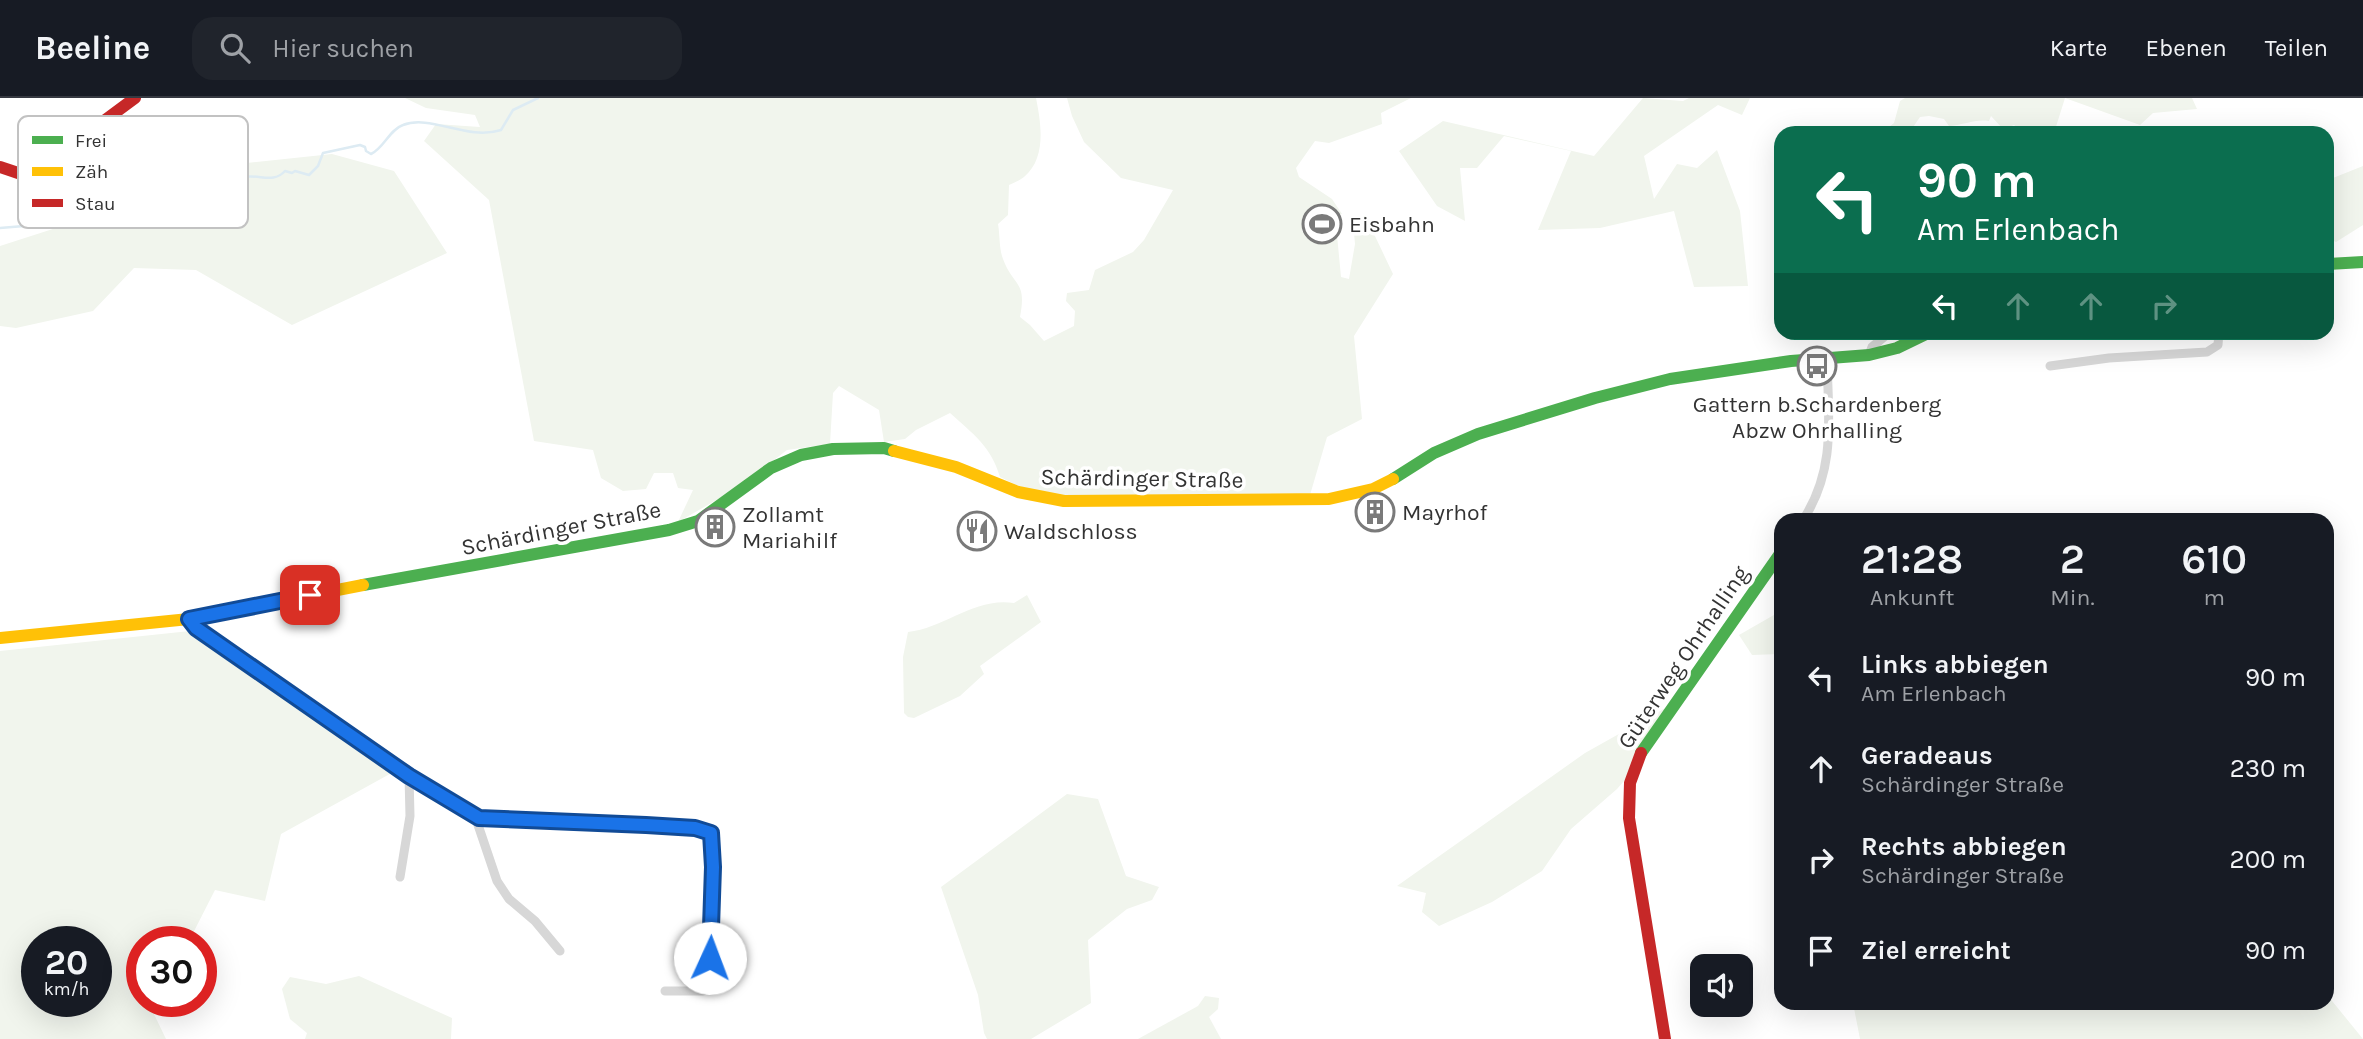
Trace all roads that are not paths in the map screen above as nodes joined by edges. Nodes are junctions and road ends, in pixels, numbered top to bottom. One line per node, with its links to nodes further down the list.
1 (135, 98): 2 (main road)
2 (112, 116)
3 (0, 167): 4 (main road)
4 (18, 173)
5 (2363, 262): 6 (main road)
6 (2334, 264)
7 (1880, 340): 10 (street)
8 (1914, 340): 10 (main road, Schärdinger Straße)
9 (2218, 340): 12 (street)
10 (1869, 355): 11 (main road, Schärdinger Straße)
11 (1827, 358): 13 (street); 15 (main road, Schärdinger Straße)
12 (2050, 366)
13 (1808, 513)
14 (1774, 562): 22 (main road, Güterweg Ohrhalling)
15 (189, 619): 16 (main road, Schärdinger Straße); 17 (street)
16 (0, 638)
17 (409, 776): 18 (street); 19 (street)
18 (475, 816): 20 (street); 21 (street)
19 (400, 877)
20 (560, 951)
21 (665, 991)
22 (1665, 1039)

